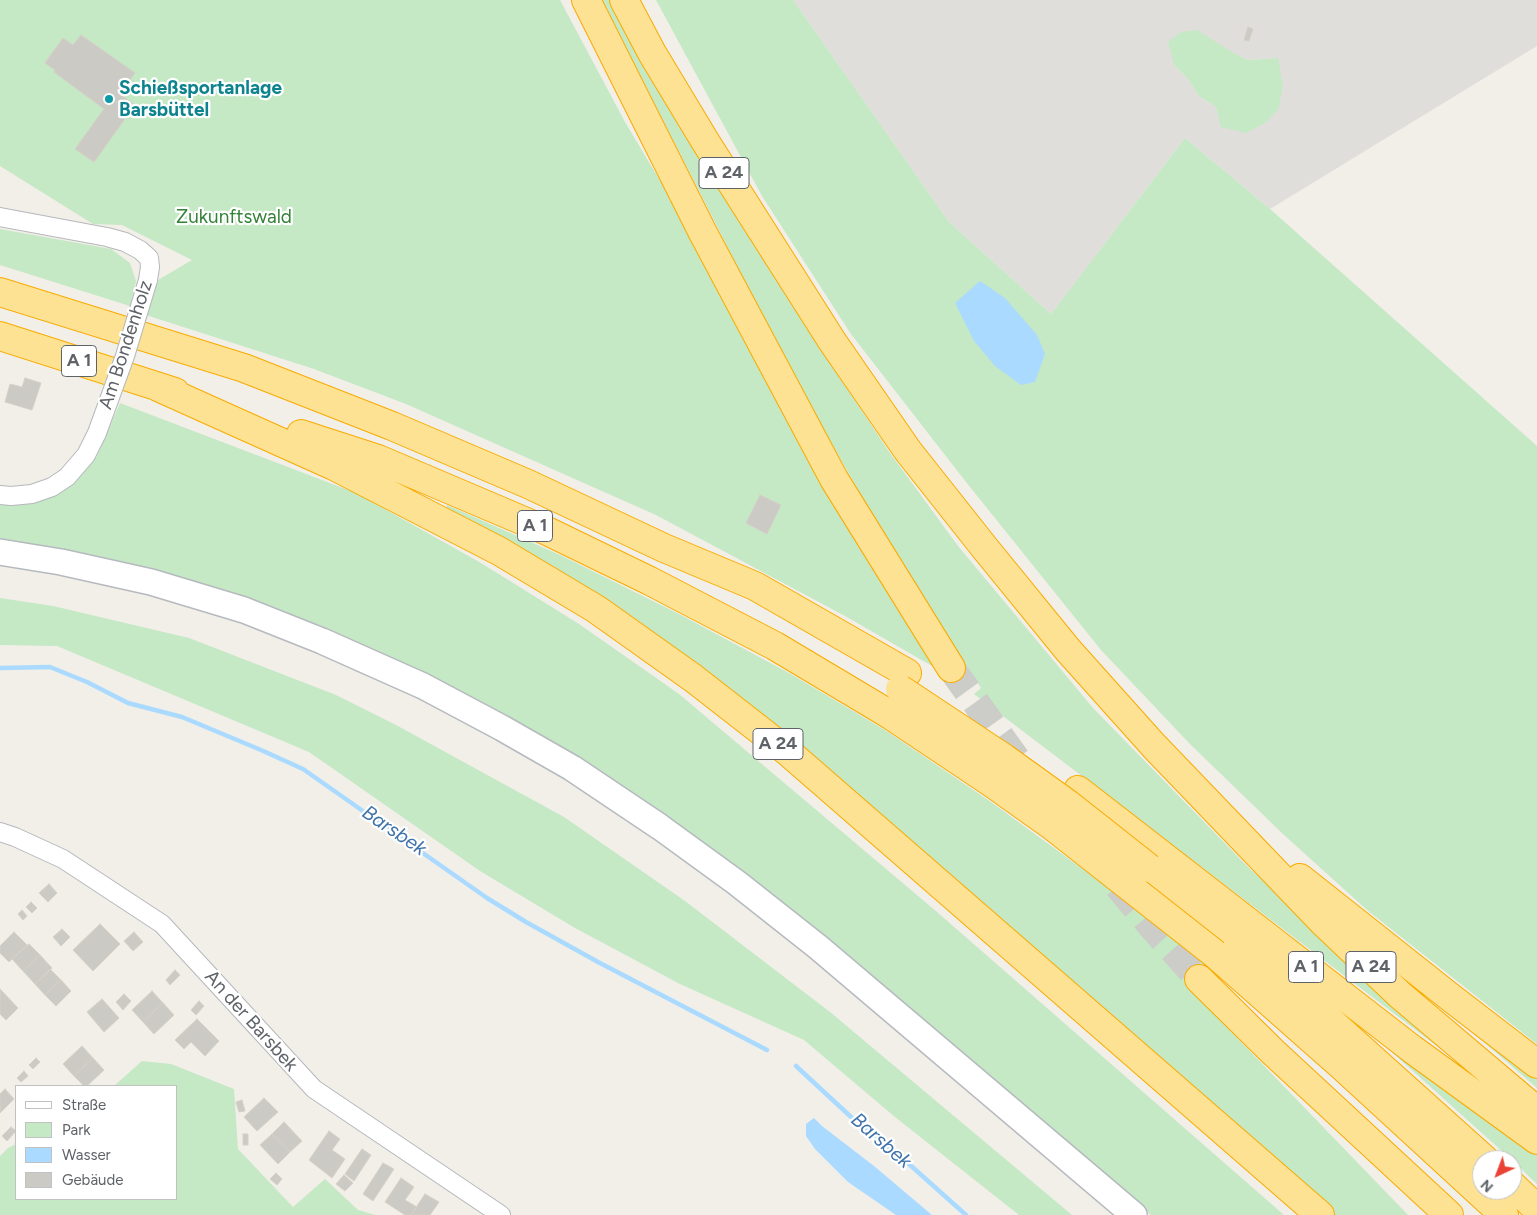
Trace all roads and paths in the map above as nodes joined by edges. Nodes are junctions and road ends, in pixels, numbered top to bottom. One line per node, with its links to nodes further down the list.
1 (586, 0): 9 (highway, A 24)
2 (624, 0): 11 (highway, A 24)
3 (0, 217): 7 (street, Am Bondenholz, bridge)
4 (0, 292): 10 (highway, A 1)
5 (0, 336): 6 (highway, A 1)
6 (158, 387): 23 (highway, A 24); 26 (highway, A 1, bridge)
7 (0, 495)
8 (0, 552): 22 (main road)
9 (951, 668)
10 (904, 681): 17 (highway, A 1); 18 (highway, A 1, bridge)
11 (1217, 812): 15 (highway, A 24); 16 (highway, A 24)
12 (0, 832): 21 (street, An der Barsbek)
13 (1199, 979): 14 (highway)
14 (1273, 1052): 24 (highway); 25 (highway)
15 (1537, 1064)
16 (1537, 1111)
17 (1537, 1140)
18 (1474, 1150)
19 (1522, 1195): 20 (highway)
20 (1537, 1209)
21 (501, 1215)
22 (1134, 1215)
23 (1320, 1215)
24 (1425, 1215)
25 (1449, 1215)
26 (1504, 1215)

